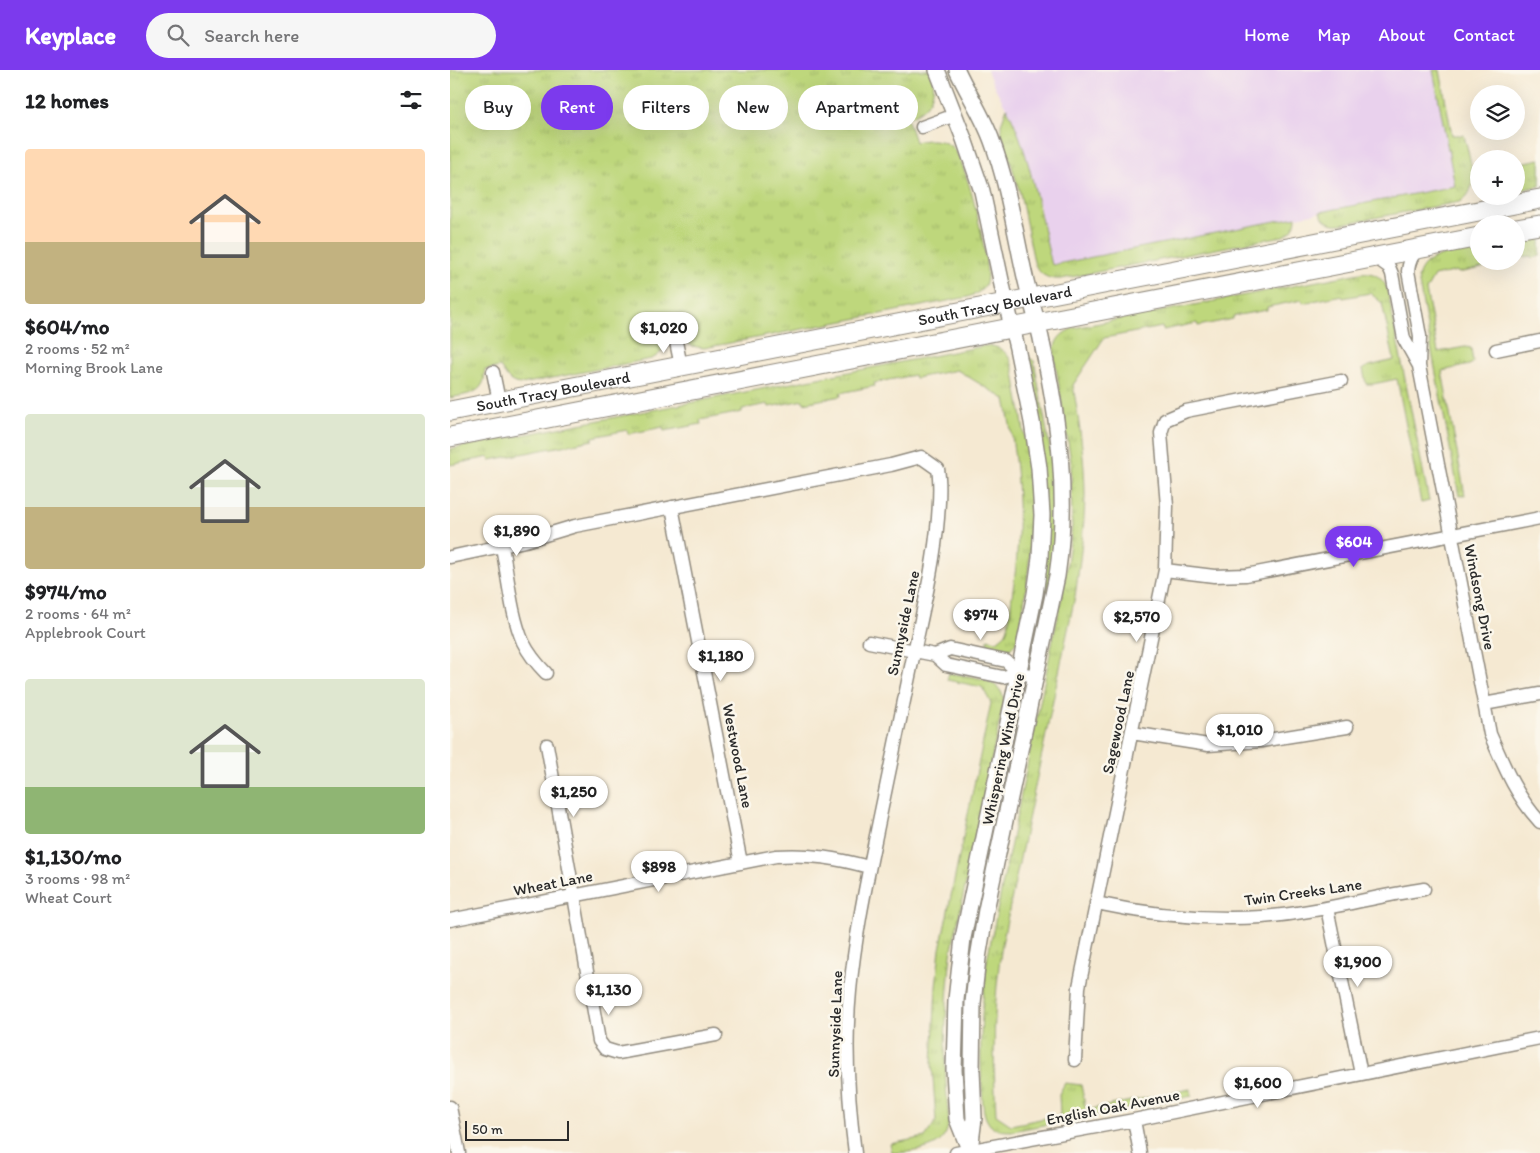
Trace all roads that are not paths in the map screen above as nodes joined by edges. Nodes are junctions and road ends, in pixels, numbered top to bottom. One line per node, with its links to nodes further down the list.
1 (937, 70): 3 (street, Whispering Wind Drive)
2 (957, 70): 11 (street, Whispering Wind Drive)
3 (955, 115): 4 (street); 12 (street, Whispering Wind Drive)
4 (922, 127)
5 (1540, 199): 11 (main road, South Tracy Boulevard)
6 (1540, 225): 7 (main road)
7 (1525, 228)
8 (1470, 239): 9 (main road, South Tracy Boulevard)
9 (1419, 248): 10 (main road, South Tracy Boulevard); 19 (street, Windsong Drive)
10 (1375, 257): 13 (main road, South Tracy Boulevard); 19 (street, Windsong Drive)
11 (1031, 298): 12 (main road, South Tracy Boulevard); 13 (street, Whispering Wind Drive)
12 (1006, 303): 14 (street, Whispering Wind Drive); 18 (main road, South Tracy Boulevard)
13 (1037, 323): 14 (main road, South Tracy Boulevard); 35 (street, Whispering Wind Drive)
14 (1012, 328): 24 (main road, South Tracy Boulevard); 33 (street, Whispering Wind Drive)
15 (675, 337): 18 (street)
16 (1540, 342): 17 (street)
17 (1496, 350)
18 (681, 366): 22 (main road, South Tracy Boulevard)
19 (1418, 366): 27 (street, Windsong Drive)
20 (493, 372): 22 (street)
21 (1341, 381): 30 (street, Sagewood Lane)
22 (499, 401): 23 (main road, South Tracy Boulevard)
23 (450, 411)
24 (450, 437)
25 (672, 507): 28 (street, Sunnyside Lane); 32 (street, Sunnyside Lane); 42 (street, Westwood Lane)
26 (1540, 518): 27 (street)
27 (1452, 535): 30 (street); 37 (street, Windsong Drive)
28 (502, 546): 29 (street, Sunnyside Lane); 34 (street)
29 (450, 557)
30 (1165, 570): 39 (street, Sagewood Lane)
31 (869, 642): 32 (street)
32 (914, 650): 33 (street); 43 (street, Sunnyside Lane)
33 (1019, 672): 35 (street); 55 (street, Whispering Wind Drive)
34 (546, 673)
35 (1036, 676): 55 (street, Whispering Wind Drive)
36 (1540, 694): 37 (street)
37 (1484, 704): 41 (street, Windsong Drive)
38 (1347, 727): 39 (street)
39 (1132, 733): 46 (street, Sagewood Lane)
40 (547, 745): 45 (street)
41 (1540, 822)
42 (742, 863): 43 (street, Wheat Lane); 45 (street, Wheat Lane)
43 (869, 867): 57 (street, Sunnyside Lane)
44 (1424, 889): 47 (street, Twin Creeks Lane)
45 (574, 896): 48 (street, Wheat Lane); 49 (street)
46 (1096, 903): 47 (street, Twin Creeks Lane); 51 (street, Sagewood Lane)
47 (1327, 908): 52 (street)
48 (450, 920)
49 (716, 1035)
50 (1540, 1038): 52 (street, English Oak Avenue)
51 (1075, 1060)
52 (1361, 1074): 54 (street, English Oak Avenue)
53 (450, 1107): 56 (street)
54 (1134, 1120): 55 (street, English Oak Avenue); 58 (street)
55 (965, 1152)
56 (459, 1153)
57 (856, 1153)
58 (1140, 1153)

